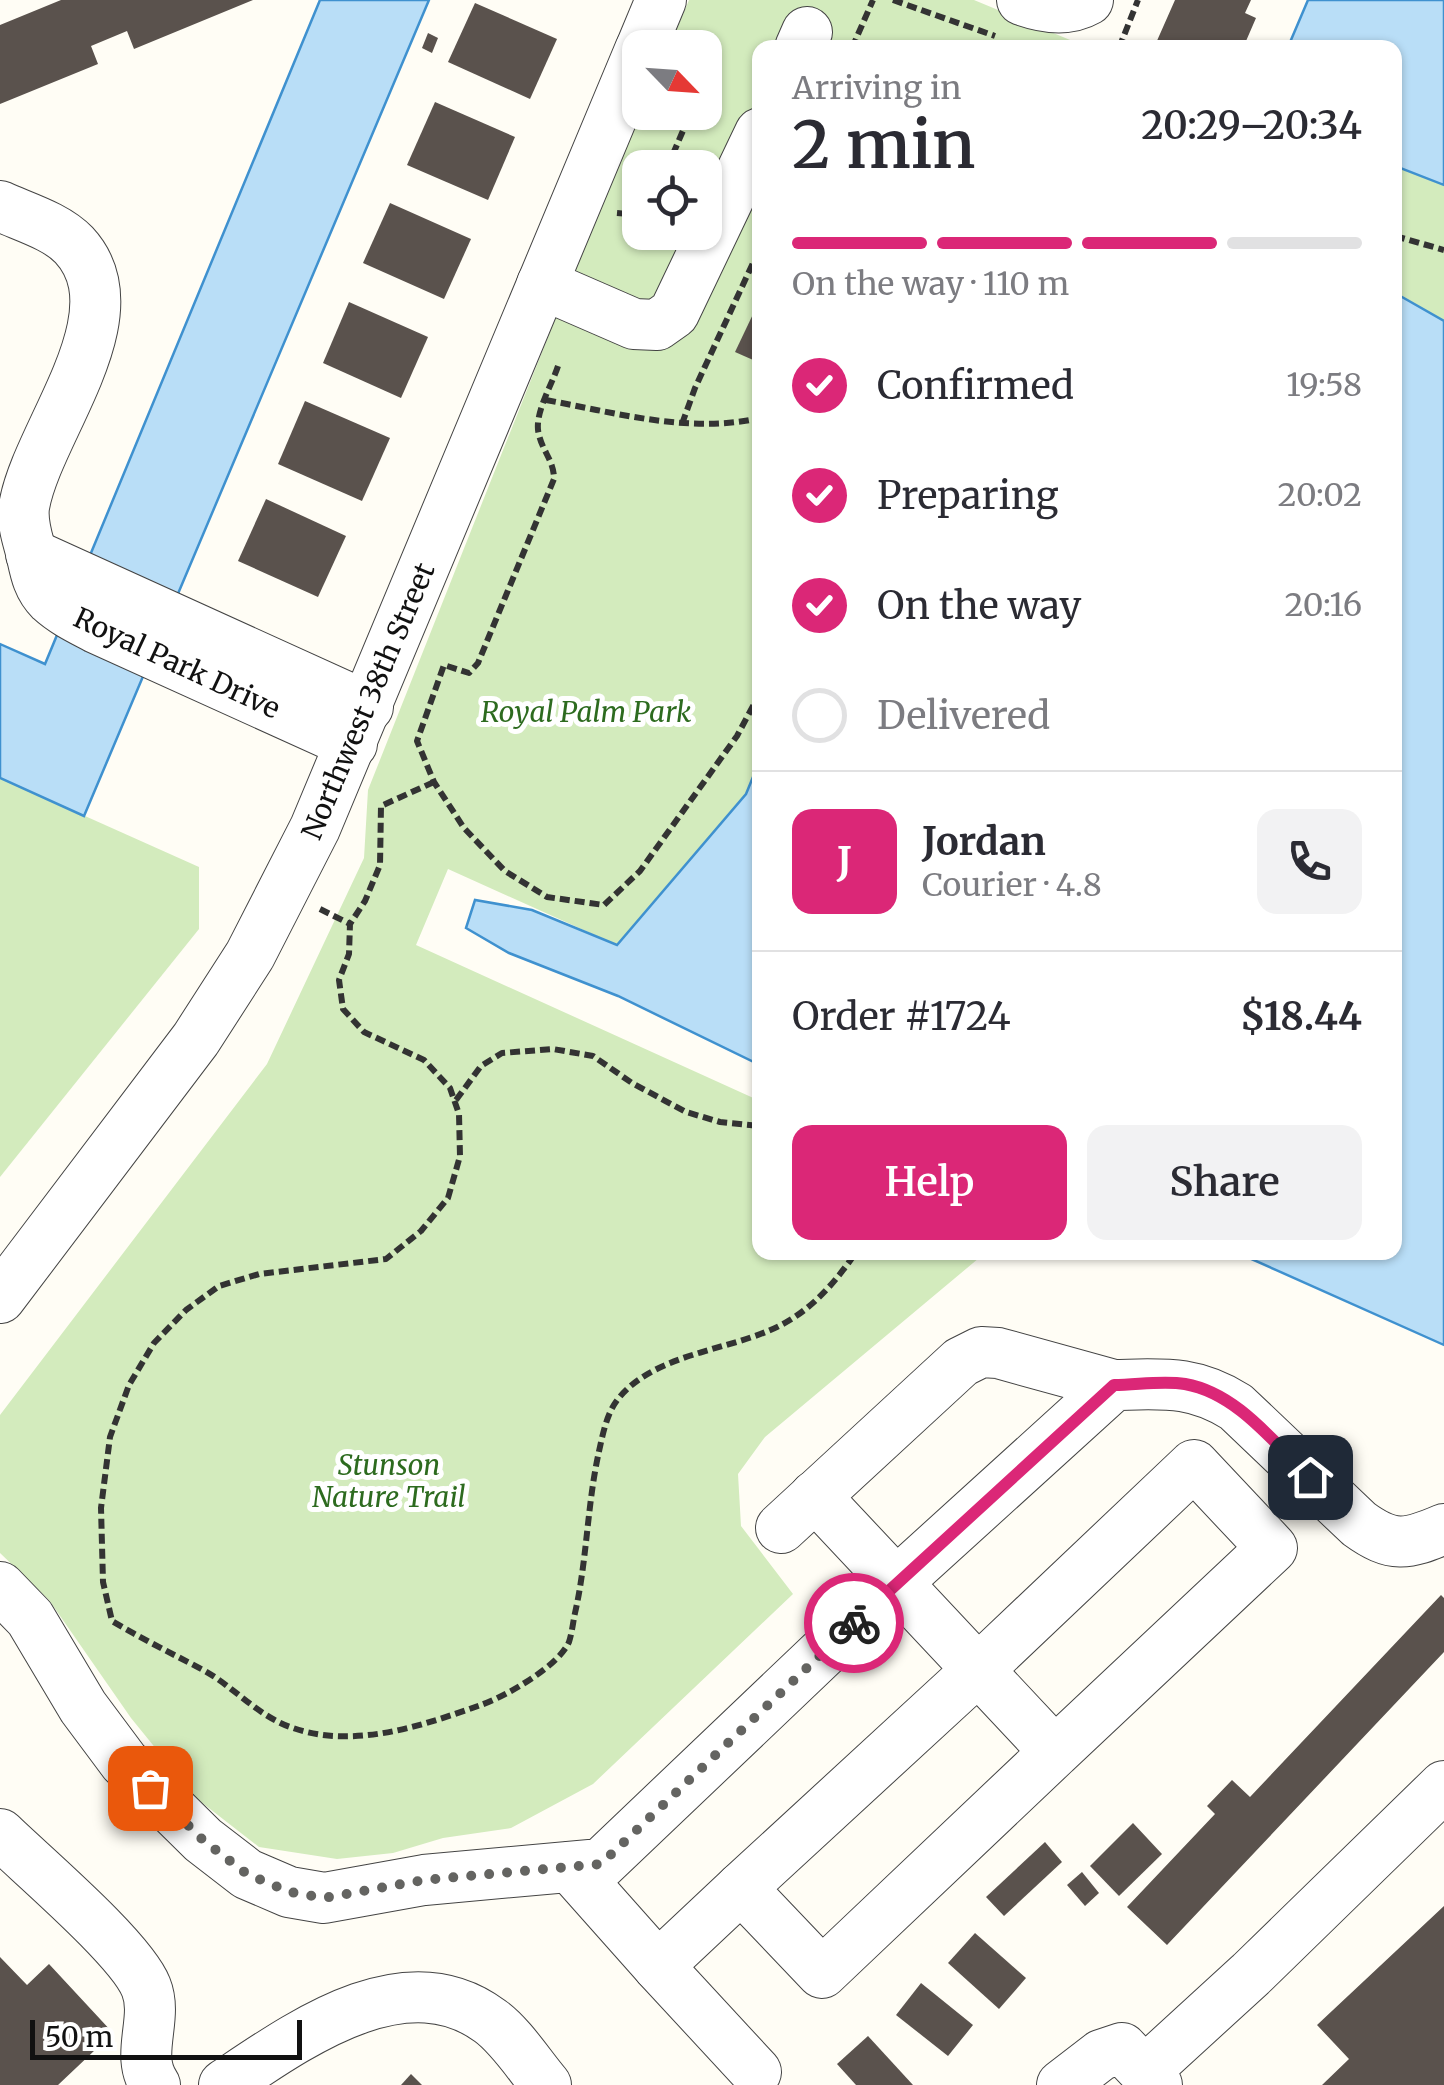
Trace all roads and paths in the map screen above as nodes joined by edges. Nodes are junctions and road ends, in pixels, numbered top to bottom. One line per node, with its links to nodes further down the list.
1 (661, 0): 7 (street, Northwest 38th Street)
2 (873, 0): 8 (path)
3 (892, 0): 6 (path)
4 (1138, 0): 9 (path)
5 (1083, 3): 6 (street)
6 (1017, 21)
7 (648, 30)
8 (823, 40)
9 (1122, 40)
10 (622, 104): 20 (street, Northwest 38th Street)
11 (752, 149): 20 (street)
12 (0, 206): 15 (street, Royal Park Drive)
13 (622, 213): 14 (path)
14 (609, 216)
15 (55, 231): 17 (street); 24 (street, Royal Park Drive)
16 (1402, 238): 18 (path)
17 (0, 248)
18 (1444, 250)
19 (752, 265): 23 (path)
20 (561, 292): 21 (path); 26 (street, Northwest 38th Street)
21 (546, 400): 23 (path); 27 (path)
22 (752, 420): 23 (path)
23 (682, 424)
24 (72, 593): 26 (street, Royal Park Drive); 26 (street, Royal Park Drive)
25 (752, 708): 27 (path)
26 (360, 726): 33 (street, Northwest 38th Street)
27 (434, 782): 29 (path)
28 (314, 906): 29 (path)
29 (350, 924): 30 (path)
30 (455, 1101): 31 (path); 32 (path)
31 (752, 1125)
32 (851, 1260)
33 (0, 1298)
34 (1114, 1385): 35 (street); 36 (street); 36 (street)
35 (1444, 1529)
36 (896, 1584): 38 (street); 42 (street)
37 (0, 1587): 42 (street)
38 (980, 1668): 39 (street); 39 (street); 43 (street)
39 (1055, 1752): 43 (street)
40 (1444, 1786): 46 (street)
41 (0, 1834): 47 (street)
42 (570, 1867): 44 (street)
43 (741, 1888): 44 (street)
44 (658, 1966): 45 (street)
45 (756, 2072)
46 (1151, 2078): 50 (street)
47 (155, 2085)
48 (224, 2085): 49 (street)
49 (546, 2085)
50 (1062, 2085)

